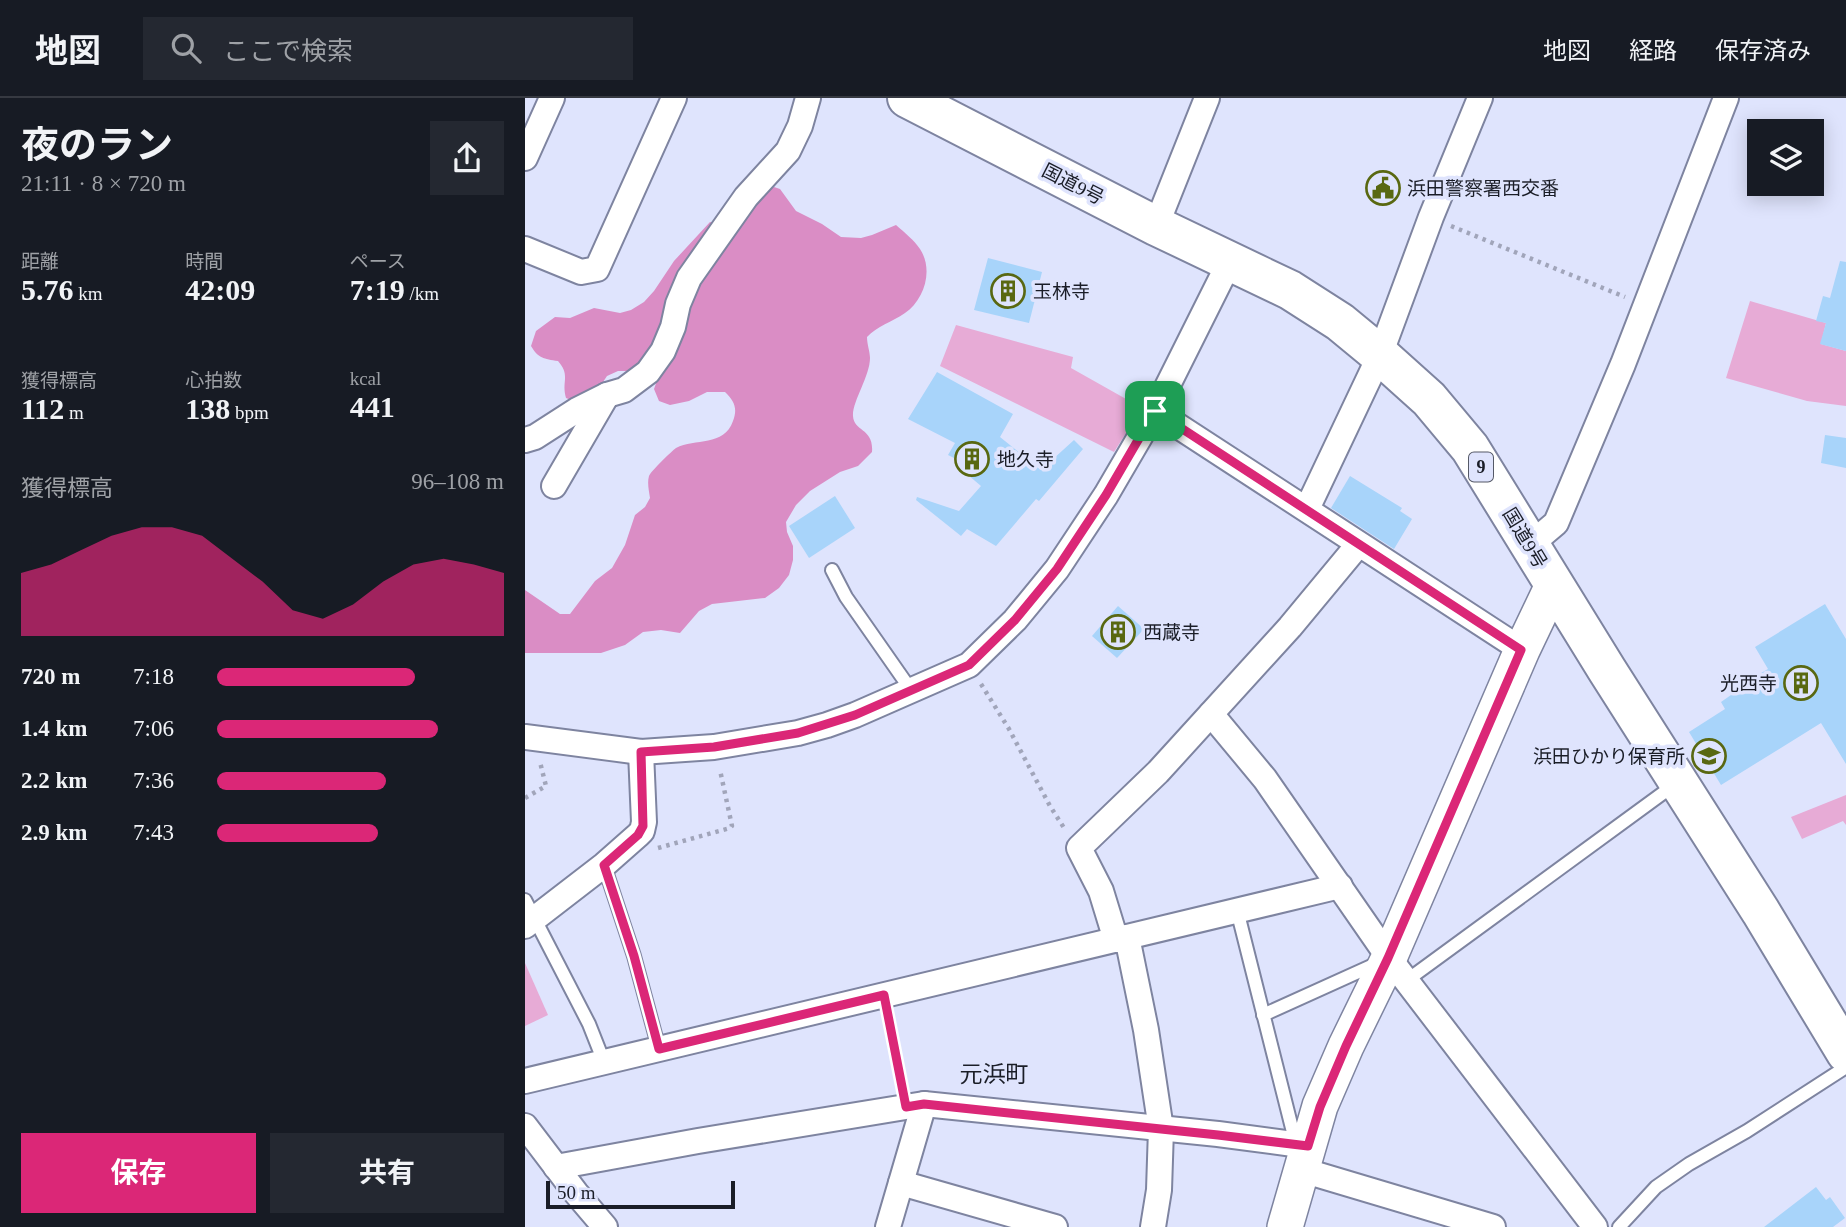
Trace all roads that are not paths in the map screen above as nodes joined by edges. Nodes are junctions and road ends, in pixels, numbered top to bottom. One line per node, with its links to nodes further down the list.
1 (552, 98): 8 (street)
2 (674, 98): 10 (street)
3 (808, 98): 13 (street)
4 (907, 98): 9 (highway, 国道9号 / 9)
5 (1207, 98): 9 (street)
6 (1480, 98): 12 (street)
7 (1726, 98): 19 (street)
8 (525, 158)
9 (1156, 226): 11 (highway, 国道9号 / 9)
10 (525, 248)
11 (1230, 261): 12 (highway, 国道9号 / 9); 14 (street)
12 (1380, 355): 17 (street); 19 (highway, 国道9号 / 9)
13 (607, 395): 15 (street); 16 (street)
14 (1155, 411): 17 (street); 23 (street)
15 (525, 440)
16 (554, 486)
17 (1307, 509): 18 (street)
18 (1358, 545): 22 (street); 24 (street)
19 (1530, 545): 21 (highway, 国道9号 / 9)
20 (832, 570): 23 (lane)
21 (1553, 585): 22 (main road); 27 (highway, 国道9号 / 9)
22 (1521, 650): 33 (main road)
23 (911, 690): 26 (street)
24 (1211, 713): 29 (street); 32 (street)
25 (532, 738): 26 (street)
26 (641, 752): 28 (street)
27 (1678, 782): 33 (lane); 36 (highway, 国道9号 / 9)
28 (604, 865): 31 (street); 35 (lane)
29 (1340, 886): 30 (street); 33 (street)
30 (1237, 911): 32 (street); 34 (lane)
31 (528, 914): 37 (lane)
32 (1121, 939): 35 (street); 42 (street)
33 (1397, 970): 34 (lane); 43 (main road); 52 (street)
34 (1263, 1015): 43 (lane)
35 (659, 1049): 37 (street)
36 (1846, 1054)
37 (604, 1062): 39 (street)
38 (1846, 1067): 53 (lane)
39 (525, 1081)
40 (915, 1106): 42 (street); 44 (street); 45 (street)
41 (525, 1126): 44 (street)
42 (1161, 1129): 43 (street); 49 (street)
43 (1302, 1154): 50 (main road); 51 (street)
44 (556, 1167): 46 (street)
45 (901, 1183): 47 (street); 48 (street)
46 (600, 1224)
47 (888, 1227)
48 (1055, 1227)
49 (1153, 1227)
50 (1285, 1227)
51 (1493, 1227)
52 (1595, 1227)
53 (1619, 1227)

